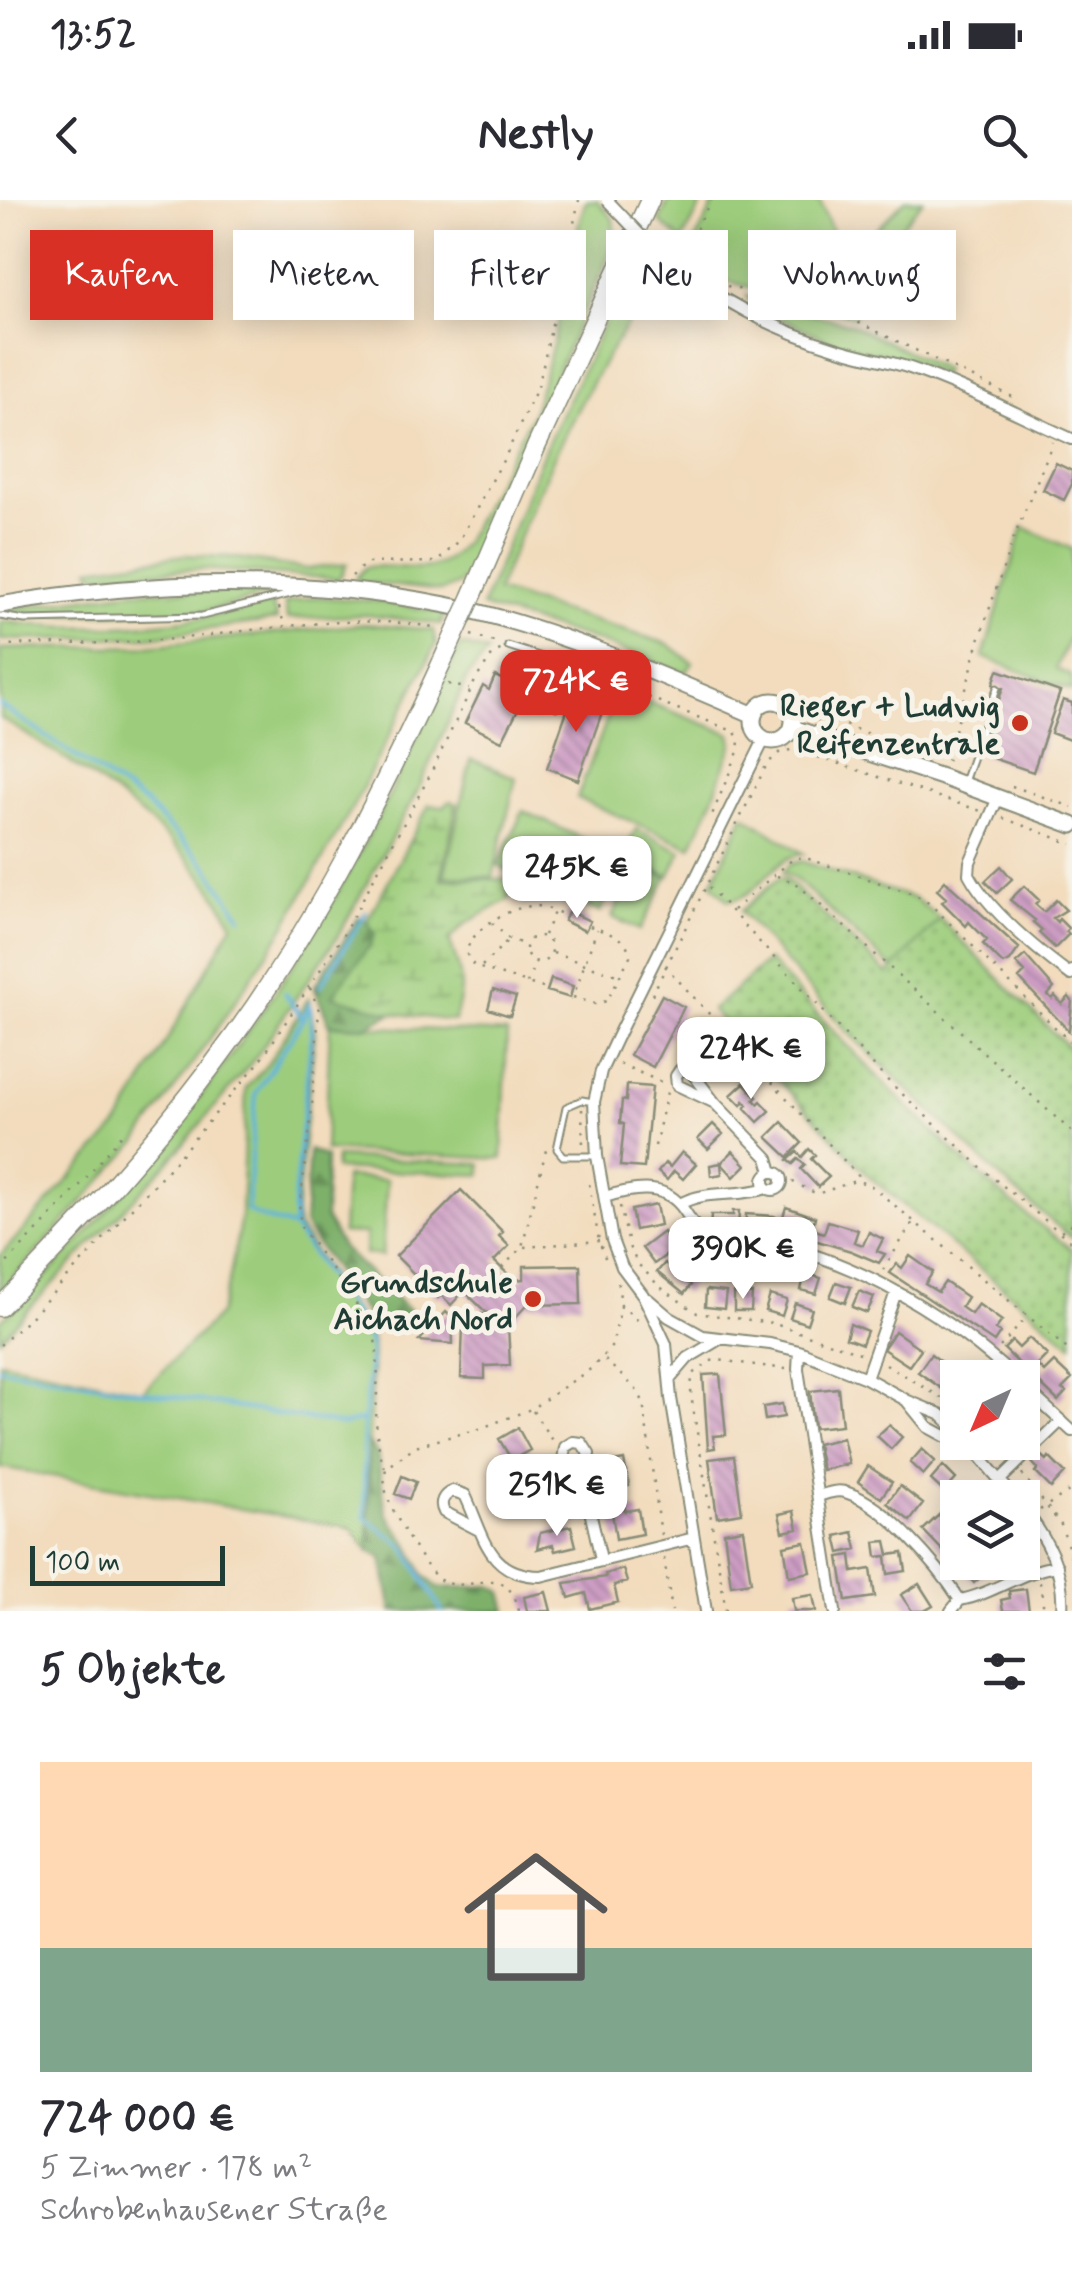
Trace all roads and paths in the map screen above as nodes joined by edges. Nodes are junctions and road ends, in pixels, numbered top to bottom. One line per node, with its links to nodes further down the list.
1 (580, 200): 13 (path)
2 (607, 200): 5 (street, bridge)
3 (650, 200): 91 (highway, bridge)
4 (711, 200): 6 (path)
5 (635, 230)
6 (696, 230)
7 (728, 286): 9 (path)
8 (728, 299): 10 (street)
9 (1016, 399)
10 (1058, 432): 11 (street); 31 (path)
11 (1072, 439)
12 (312, 587): 13 (main road); 14 (lane); 15 (main road)
13 (344, 590): 22 (main road)
14 (276, 596): 16 (lane); 17 (path)
15 (0, 605)
16 (0, 616)
17 (284, 625): 18 (path); 20 (path)
18 (452, 631)
19 (471, 635): 21 (path)
20 (0, 645)
21 (508, 646): 23 (lane); 26 (path)
22 (583, 646): 23 (lane); 28 (main road)
23 (573, 668): 27 (lane); 35 (path)
24 (443, 682): 26 (path)
25 (997, 688): 32 (lane)
26 (471, 690): 58 (path)
27 (556, 707)
28 (754, 715): 29 (main road); 30 (main road)
29 (793, 728): 30 (main road); 32 (main road)
30 (764, 740): 39 (street)
31 (950, 753)
32 (963, 785): 33 (main road)
33 (998, 798): 34 (street); 36 (main road)
34 (992, 814): 37 (path); 40 (path); 55 (street)
35 (711, 819)
36 (1072, 825)
37 (1072, 844)
38 (776, 876): 42 (path); 62 (path); 67 (path)
39 (696, 877): 40 (path); 65 (street)
40 (706, 885): 42 (path); 53 (path)
41 (554, 910): 43 (path); 44 (path); 47 (path)
42 (732, 911): 79 (path)
43 (564, 915)
44 (492, 923): 48 (path); 54 (path)
45 (590, 926): 46 (path)
46 (597, 929): 52 (path); 56 (path)
47 (543, 936): 49 (path); 50 (path)
48 (510, 939): 49 (path); 54 (path)
49 (527, 945): 51 (path)
50 (552, 953): 51 (path); 52 (path)
51 (536, 961): 57 (path)
52 (584, 964): 56 (path); 56 (path)
53 (666, 966): 60 (path); 61 (path)
54 (480, 968): 57 (path)
55 (1072, 972)
56 (620, 976)
57 (527, 983): 59 (path)
58 (310, 988): 72 (path); 118 (path)
59 (543, 988)
60 (650, 998)
61 (706, 1010): 64 (path); 74 (path)
62 (1072, 1044)
63 (623, 1054): 68 (path)
64 (680, 1070): 73 (street)
65 (588, 1101): 69 (lane); 70 (street); 70 (path)
66 (124, 1132): 84 (path)
67 (1072, 1132)
68 (655, 1146)
69 (557, 1149): 70 (lane); 82 (path)
70 (591, 1156): 75 (street); 80 (path)
71 (167, 1158): 72 (path)
72 (173, 1164): 95 (path)
73 (777, 1177): 74 (path); 76 (street)
74 (864, 1181): 77 (path)
75 (611, 1195): 76 (street); 89 (street); 99 (path)
76 (680, 1204): 86 (street)
77 (914, 1221): 86 (path); 92 (path)
78 (1072, 1224): 79 (path)
79 (1060, 1232): 81 (path)
80 (599, 1241): 82 (path); 85 (path)
81 (1072, 1242)
82 (522, 1247): 83 (path)
83 (502, 1268)
84 (0, 1270)
85 (611, 1271)
86 (877, 1280): 88 (street)
87 (618, 1281): 90 (path)
88 (896, 1292): 98 (street); 99 (street)
89 (643, 1296): 93 (street); 94 (street)
90 (622, 1305): 94 (path); 100 (path)
91 (0, 1306)
92 (1028, 1316): 97 (path); 98 (path)
93 (718, 1339): 96 (street); 105 (street)
94 (666, 1344): 105 (street)
95 (0, 1345)
96 (799, 1351): 103 (street); 104 (street)
97 (1072, 1353)
98 (991, 1356): 101 (path); 102 (street)
99 (874, 1358): 104 (street); 106 (path)
100 (603, 1359): 109 (path); 128 (path)
101 (988, 1360)
102 (995, 1360)
103 (798, 1369): 122 (street); 136 (path)
104 (866, 1378): 107 (street)
105 (670, 1380): 127 (street)
106 (940, 1396)
107 (906, 1400): 110 (street); 113 (street)
108 (1040, 1401): 111 (street)
109 (532, 1409): 114 (path); 118 (path)
110 (940, 1414)
111 (1061, 1420): 112 (street); 117 (street)
112 (1072, 1431)
113 (940, 1434)
114 (562, 1455): 119 (street); 119 (street)
115 (982, 1460): 120 (street)
116 (1010, 1460): 117 (path)
117 (1015, 1466): 120 (street); 123 (path)
118 (386, 1469): 133 (path)
119 (582, 1476): 129 (street)
120 (1000, 1480)
121 (1072, 1489): 123 (path)
122 (818, 1496): 132 (street); 137 (street)
123 (1048, 1504): 124 (path); 130 (path)
124 (1040, 1511)
125 (479, 1530): 129 (street)
126 (1040, 1531): 131 (street)
127 (694, 1538): 128 (street); 135 (street)
128 (662, 1546): 129 (street); 134 (path)
129 (601, 1559)
130 (1072, 1559)
131 (1057, 1566): 132 (street); 139 (street)
132 (960, 1600): 138 (street)
133 (518, 1611)
134 (672, 1611)
135 (706, 1611)
136 (726, 1611)
137 (835, 1611)
138 (951, 1611)
139 (1062, 1611)

